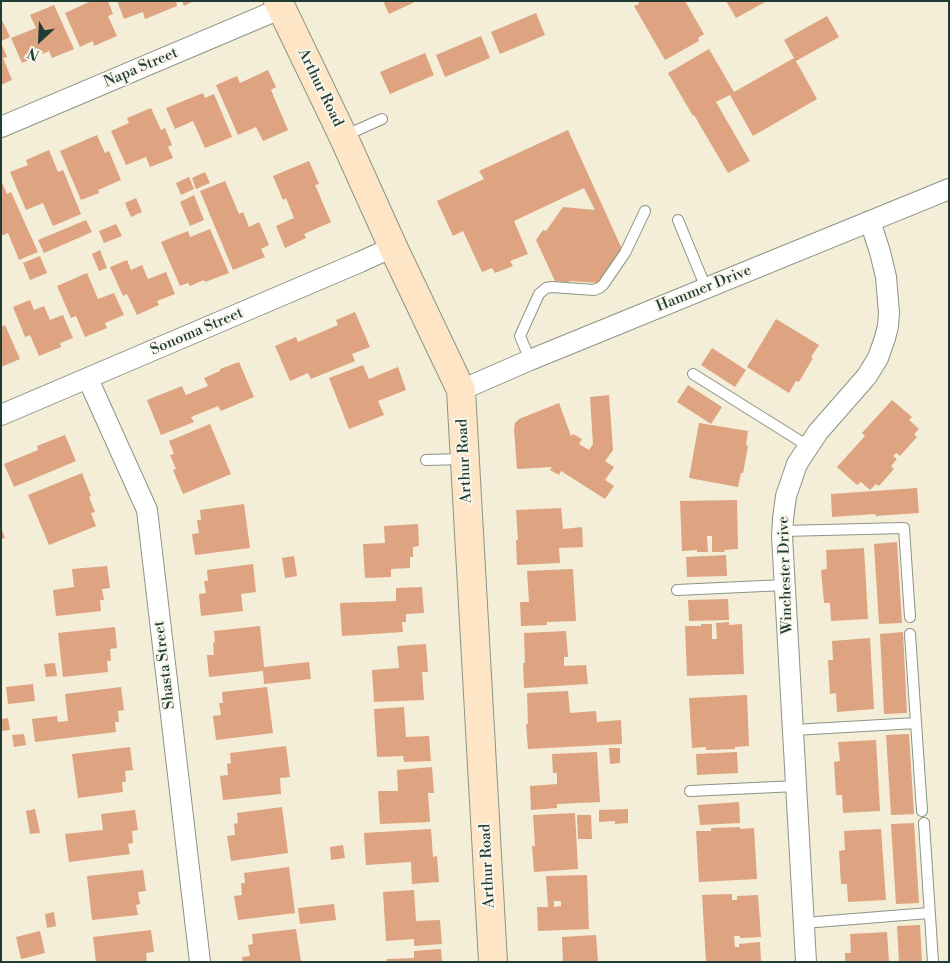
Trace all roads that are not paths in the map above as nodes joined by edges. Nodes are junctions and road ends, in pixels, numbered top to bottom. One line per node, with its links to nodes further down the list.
1 (280, 5): 3 (street, Napa Street); 4 (street, Arthur Road)
2 (382, 119): 4 (lane)
3 (1, 127)
4 (343, 136): 9 (street, Arthur Road)
5 (949, 189): 8 (street, Hammer Drive)
6 (645, 211): 11 (lane)
7 (678, 220): 10 (lane)
8 (870, 221): 10 (street, Hammer Drive); 16 (street, Winchester Drive)
9 (393, 247): 13 (street, Sonoma Street); 14 (street, Arthur Road)
10 (706, 288): 11 (street, Hammer Drive)
11 (530, 360): 14 (street, Hammer Drive)
12 (693, 374): 16 (lane)
13 (88, 379): 15 (street, Sonoma Street); 32 (street, Shasta Street)
14 (461, 390): 17 (street, Arthur Road)
15 (1, 415)
16 (808, 446): 19 (street, Winchester Drive)
17 (465, 459): 18 (lane); 33 (street, Arthur Road)
18 (426, 460)
19 (783, 531): 20 (street, Winchester Drive); 22 (lane)
20 (785, 585): 21 (lane); 25 (street, Winchester Drive)
21 (677, 590)
22 (910, 617)
23 (910, 634): 24 (lane)
24 (916, 723): 25 (lane); 28 (lane)
25 (794, 730): 26 (street, Winchester Drive)
26 (797, 786): 27 (lane); 31 (street, Winchester Drive)
27 (690, 791)
28 (922, 811)
29 (924, 823): 30 (lane)
30 (930, 913): 31 (lane); 35 (lane)
31 (804, 922): 34 (street, Winchester Drive)
32 (200, 962)
33 (493, 962)
34 (806, 962)
35 (932, 962)

